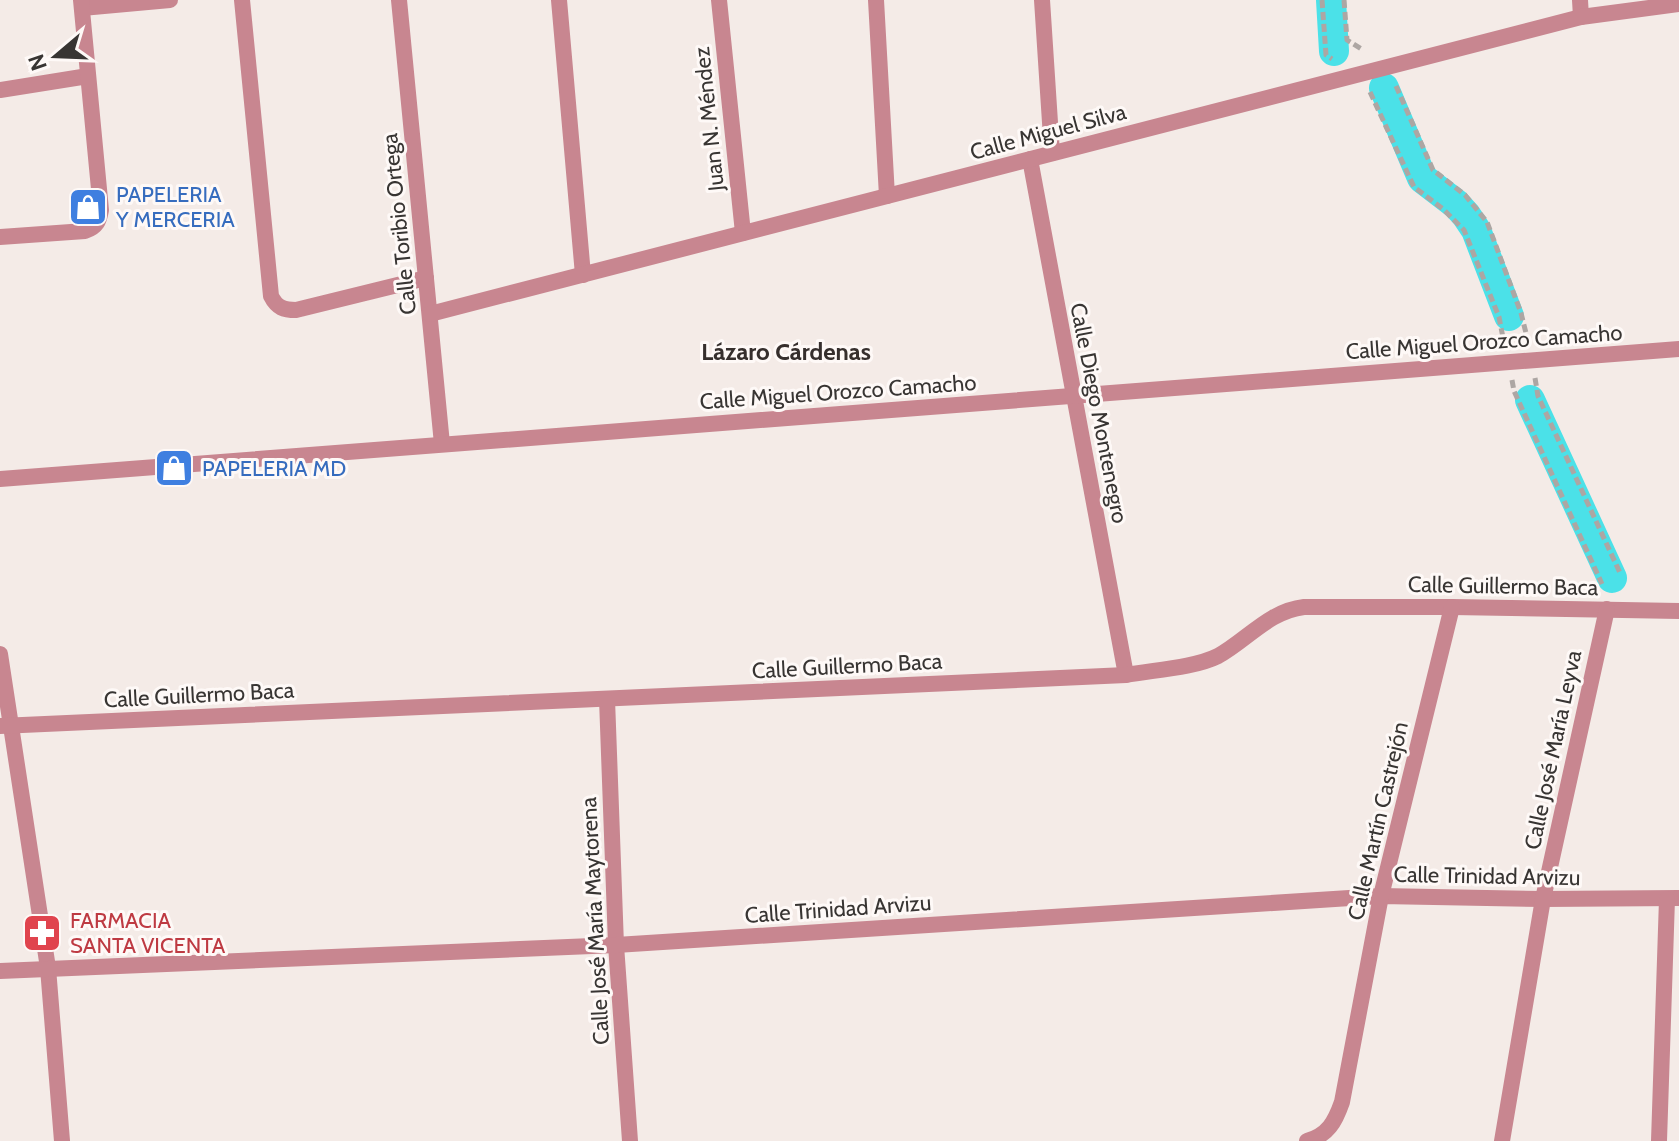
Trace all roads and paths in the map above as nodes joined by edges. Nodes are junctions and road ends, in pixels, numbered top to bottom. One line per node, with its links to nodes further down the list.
1 (170, 0): 10 (street)
2 (242, 0): 23 (street)
3 (399, 0): 23 (street, Calle Toribio Ortega)
4 (559, 0): 22 (street)
5 (719, 0): 20 (street, Juan N. Méndez)
6 (876, 0): 19 (street)
7 (1042, 0): 17 (street)
8 (1322, 0): 14 (path)
9 (1344, 0): 13 (path)
10 (81, 4): 15 (street)
11 (1679, 4): 12 (street, Calle Miguel Silva)
12 (1581, 8): 13 (street, Calle Miguel Silva)
13 (1387, 67): 14 (street, Calle Miguel Silva); 26 (path)
14 (1362, 74): 17 (street, Calle Miguel Silva); 27 (path)
15 (88, 76): 16 (street); 21 (street)
16 (0, 90)
17 (1052, 153): 18 (street, Calle Miguel Silva)
18 (1030, 159): 19 (street, Calle Miguel Silva); 28 (street, Calle Diego Montenegro)
19 (887, 196): 20 (street, Calle Miguel Silva)
20 (743, 233): 22 (street, Calle Miguel Silva)
21 (0, 237)
22 (583, 275): 24 (street, Calle Miguel Silva)
23 (426, 278): 24 (street, Calle Toribio Ortega)
24 (430, 314): 29 (street, Calle Toribio Ortega)
25 (1679, 349): 26 (street, Calle Miguel Orozco Camacho)
26 (1532, 360): 27 (street, Calle Miguel Orozco Camacho); 31 (path)
27 (1508, 363): 28 (street, Calle Miguel Orozco Camacho); 32 (path)
28 (1073, 396): 29 (street, Calle Miguel Orozco Camacho); 37 (street, Calle Diego Montenegro)
29 (442, 444): 30 (street, Calle Miguel Orozco Camacho)
30 (0, 479)
31 (1621, 575)
32 (1602, 584)
33 (1452, 607): 34 (street, Calle Guillermo Baca); 37 (street, Calle Guillermo Baca); 40 (street, Calle Martín Castrejón)
34 (1607, 609): 35 (street, Calle Guillermo Baca); 42 (street, Calle José María Leyva)
35 (1679, 611)
36 (0, 654): 39 (street)
37 (1126, 675): 38 (street, Calle Guillermo Baca)
38 (607, 699): 39 (street, Calle Guillermo Baca); 43 (street, Calle José María Maytorena)
39 (6, 726): 44 (street)
40 (1381, 896): 42 (street, Calle Trinidad Arvizu); 43 (street, Calle Trinidad Arvizu); 48 (street, Calle Martín Castrejón)
41 (1673, 898): 42 (street, Calle Trinidad Arvizu); 50 (street)
42 (1543, 899): 49 (street, Calle José María Leyva)
43 (616, 945): 44 (street, Calle Trinidad Arvizu); 47 (street, Calle José María Maytorena)
44 (48, 968): 45 (street, Calle Trinidad Arvizu); 46 (street)
45 (0, 971)
46 (62, 1141)
47 (630, 1141)
48 (1307, 1141)
49 (1502, 1141)
50 (1659, 1141)

